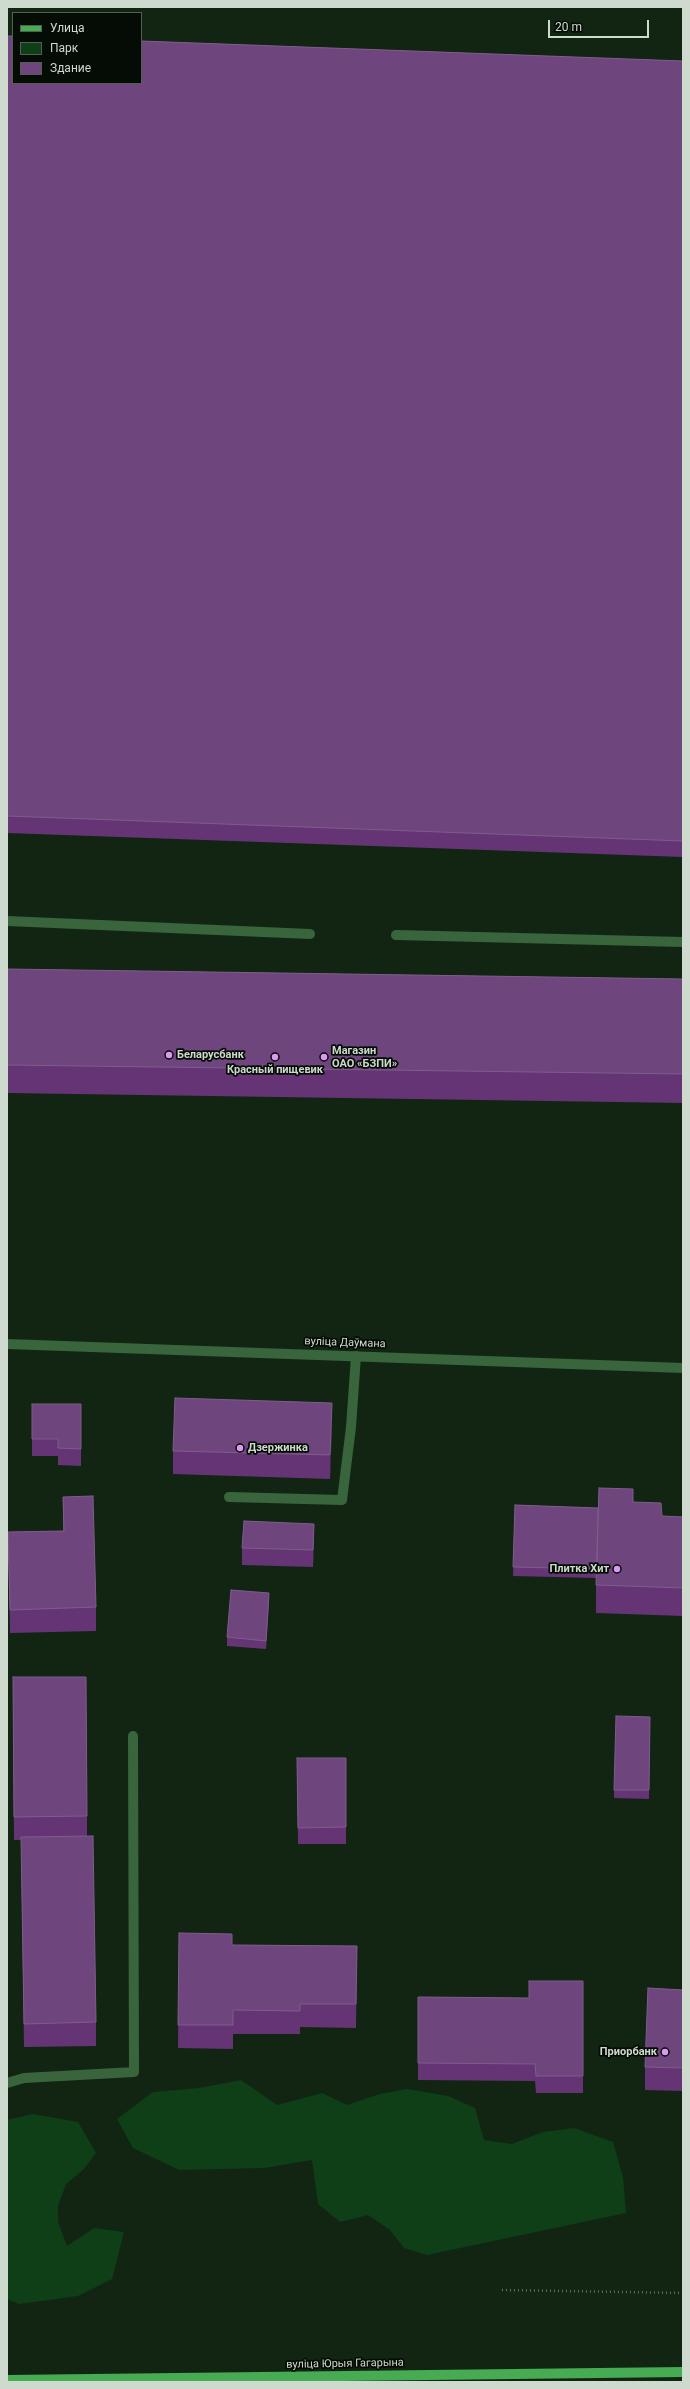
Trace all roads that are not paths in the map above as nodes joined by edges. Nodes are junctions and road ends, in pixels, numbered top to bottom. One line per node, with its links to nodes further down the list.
1 (7, 921): 2 (street)
2 (310, 934)
3 (396, 935): 4 (street)
4 (683, 942)
5 (7, 1344): 6 (street, вуліца Даўмана)
6 (356, 1356): 7 (street, вуліца Даўмана); 8 (street)
7 (683, 1368)
8 (229, 1497)
9 (133, 1736): 10 (street)
10 (7, 2083)
11 (683, 2372): 12 (main road, вуліца Юрыя Гагарына)
12 (7, 2380)

